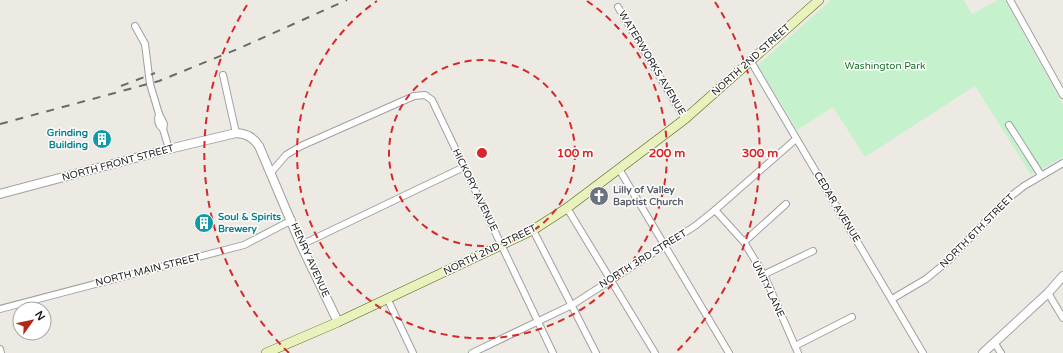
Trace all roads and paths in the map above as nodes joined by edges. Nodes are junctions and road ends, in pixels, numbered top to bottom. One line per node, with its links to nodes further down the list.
1 (819, 0): 5 (main road, NORTH 2ND STREET)
2 (1010, 0): 7 (street)
3 (618, 7): 8 (street, WATERWORKS AVENUE)
4 (136, 26): 12 (street)
5 (750, 60): 8 (main road, NORTH 2ND STREET); 11 (street, CEDAR AVENUE)
6 (223, 75): 10 (street)
7 (1063, 95)
8 (685, 119): 15 (main road, NORTH 2ND STREET)
9 (1009, 125): 17 (street)
10 (236, 133): 12 (street, NORTH FRONT STREET); 16 (street, HENRY AVENUE)
11 (796, 139): 21 (street, NORTH 3RD STREET); 34 (street, CEDAR AVENUE)
12 (169, 149): 18 (street, NORTH FRONT STREET)
13 (1063, 163): 17 (street, NORTH 6TH STREET)
14 (464, 167): 16 (street, HICKORY AVENUE); 25 (street); 26 (street, HICKORY AVENUE)
15 (619, 169): 20 (main road, NORTH 2ND STREET); 27 (street)
16 (270, 172): 22 (street, HENRY AVENUE)
17 (1041, 175): 34 (street, NORTH 6TH STREET)
18 (0, 194)
19 (786, 204): 24 (street)
20 (567, 208): 23 (main road, NORTH 2ND STREET); 31 (street)
21 (715, 210): 24 (street, UNITY LANE); 27 (street, NORTH 3RD STREET)
22 (292, 220): 25 (street, HENRY AVENUE); 36 (street, NORTH MAIN STREET)
23 (533, 230): 26 (main road, NORTH 2ND STREET); 35 (street)
24 (744, 242): 29 (street, UNITY LANE)
25 (301, 245): 39 (street, HENRY AVENUE)
26 (502, 245): 33 (main road, NORTH 2ND STREET); 40 (street, HICKORY AVENUE)
27 (666, 245): 31 (street, NORTH 3RD STREET); 51 (street)
28 (812, 251): 29 (street)
29 (763, 275): 42 (street, UNITY LANE)
30 (1063, 276): 32 (street)
31 (610, 280): 35 (street, NORTH 3RD STREET); 50 (street)
32 (1048, 293): 38 (street); 41 (street)
33 (387, 298): 39 (main road, NORTH 2ND STREET); 46 (street)
34 (892, 299): 53 (street, CEDAR AVENUE)
35 (572, 305): 40 (street, NORTH 3RD STREET); 49 (street)
36 (0, 309)
37 (852, 317): 42 (street)
38 (1063, 318)
39 (338, 322): 45 (main road, NORTH 2ND STREET)
40 (538, 322): 47 (street, NORTH 3RD STREET); 48 (street, HICKORY AVENUE)
41 (994, 342): 54 (street); 55 (street)
42 (795, 346): 52 (street, UNITY LANE)
43 (0, 349): 44 (street)
44 (1, 353)
45 (266, 353)
46 (413, 353)
47 (472, 353)
48 (553, 353)
49 (596, 353)
50 (656, 353)
51 (729, 353)
52 (798, 353)
53 (923, 353)
54 (983, 353)
55 (1001, 353)

